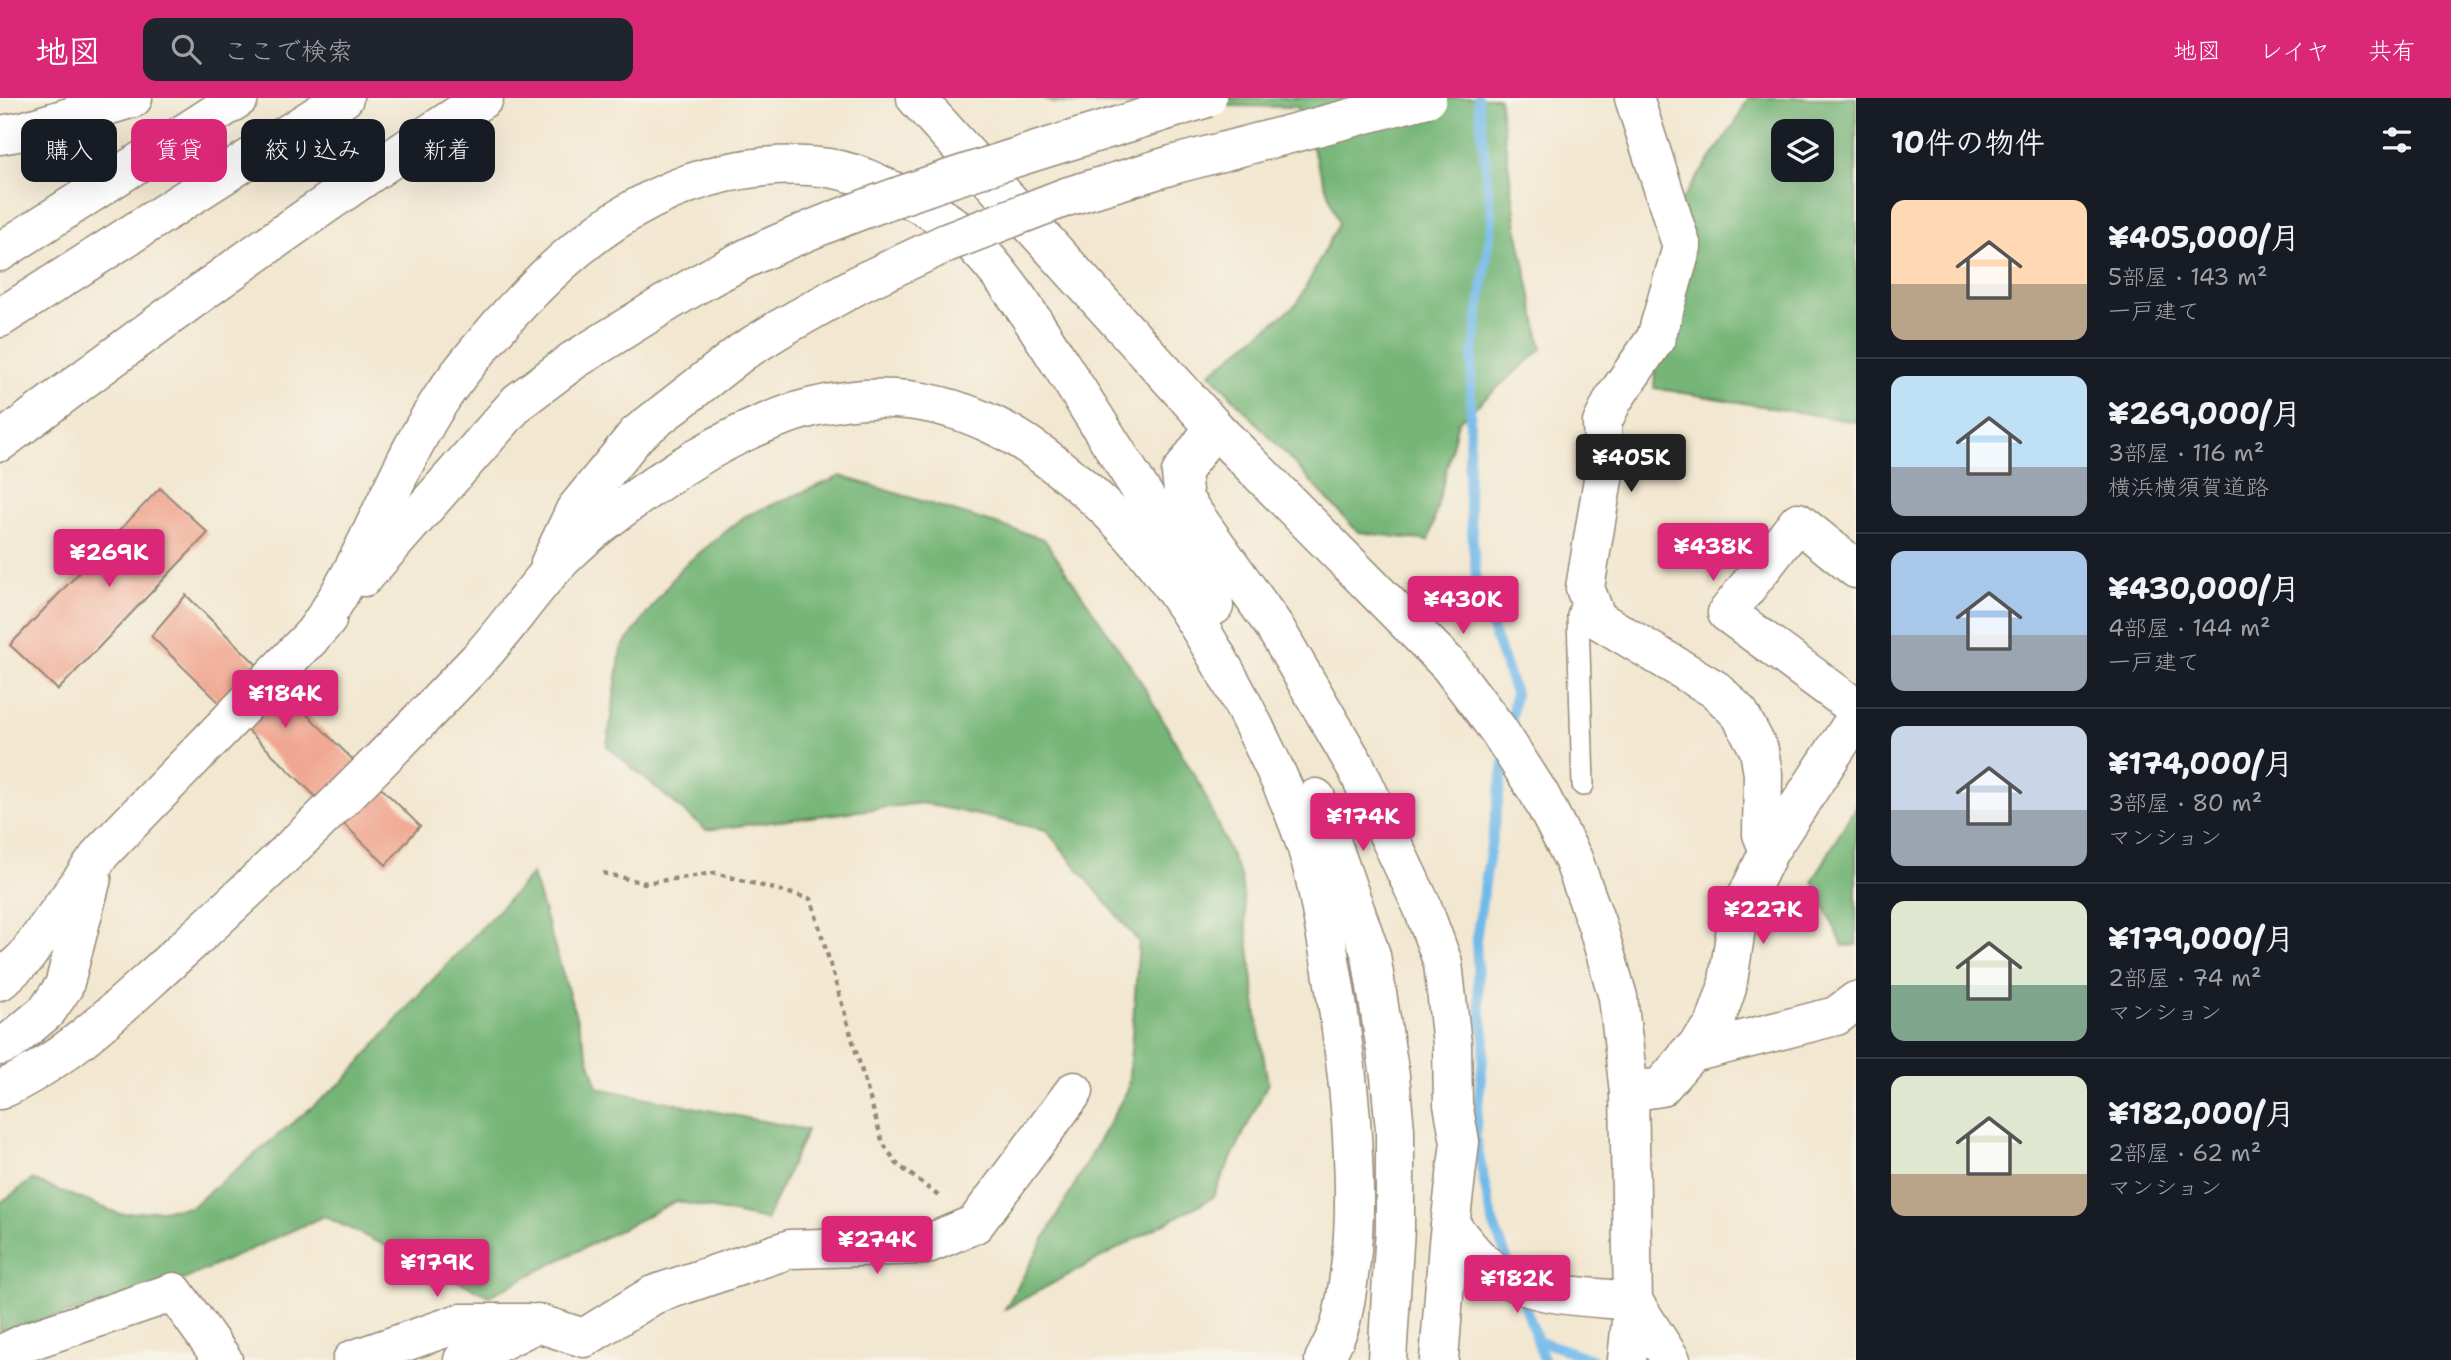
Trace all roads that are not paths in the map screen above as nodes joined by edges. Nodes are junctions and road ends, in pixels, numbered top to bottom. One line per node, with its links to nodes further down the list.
1 (133, 98): 9 (main road)
2 (239, 98): 10 (main road)
3 (344, 98): 11 (main road)
4 (485, 98): 13 (main road)
5 (916, 98): 12 (main road)
6 (1207, 98): 17 (main road, bridge)
7 (1427, 98): 15 (main road, bridge)
8 (1634, 98): 16 (main road)
9 (0, 135)
10 (0, 252)
11 (0, 317)
12 (1214, 426): 30 (main road); 32 (main road)
13 (0, 442)
14 (1856, 569): 18 (main road)
15 (540, 583): 23 (main road); 33 (main road)
16 (1585, 588): 20 (lane); 21 (main road)
17 (309, 640): 22 (main road); 43 (main road)
18 (1856, 708)
19 (1856, 718): 21 (main road)
20 (1583, 785)
21 (1769, 851): 27 (main road)
22 (102, 852): 24 (main road); 26 (main road)
23 (247, 892): 28 (main road); 31 (main road)
24 (0, 981)
25 (1856, 1001): 27 (main road)
26 (0, 1046)
27 (1688, 1054): 30 (main road)
28 (0, 1090)
29 (1074, 1091): 36 (main road)
30 (1629, 1092): 34 (main road)
31 (0, 1116)
32 (1450, 1225): 34 (main road); 44 (main road)
33 (1346, 1300): 41 (main road); 42 (main road)
34 (1633, 1301): 45 (main road); 46 (main road)
35 (537, 1323): 36 (main road); 39 (main road); 40 (main road)
36 (587, 1349)
37 (0, 1355): 38 (main road)
38 (223, 1360)
39 (352, 1360)
40 (463, 1360)
41 (1324, 1360)
42 (1340, 1360)
43 (1387, 1360)
44 (1439, 1360)
45 (1627, 1360)
46 (1671, 1360)

